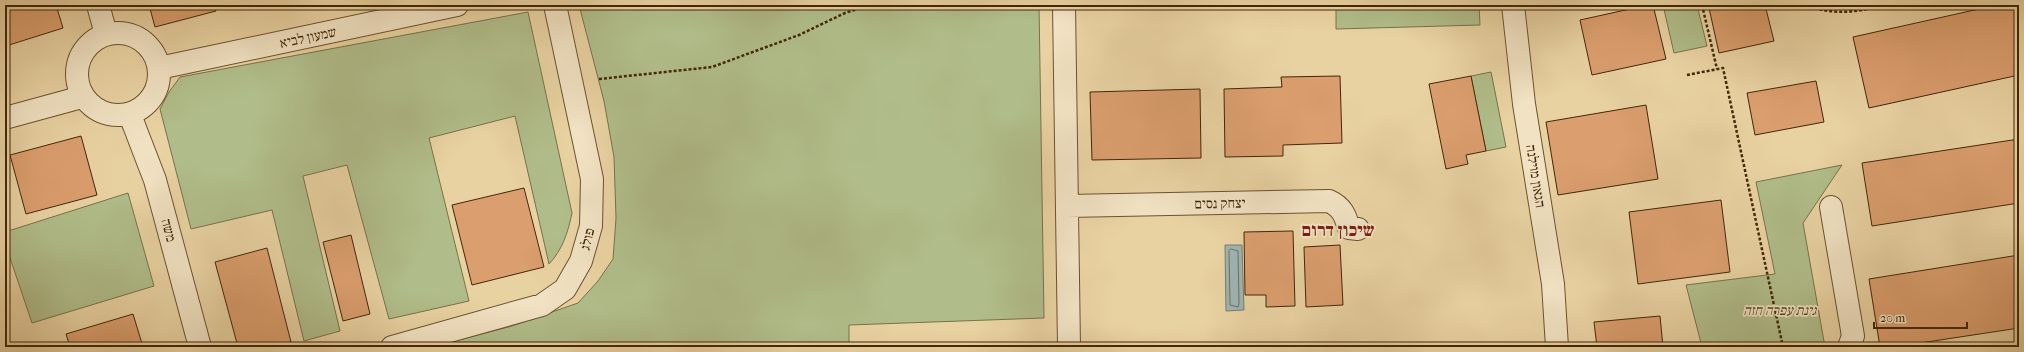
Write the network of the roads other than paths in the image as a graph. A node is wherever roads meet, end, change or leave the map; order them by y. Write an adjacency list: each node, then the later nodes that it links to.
1 (98, 5): 6 (street)
2 (457, 5): 7 (street, שמעון לביא)
3 (555, 5): 15 (street, פולג)
4 (1064, 5): 11 (street)
5 (1512, 5): 17 (street, הגאון מוילנה)
6 (106, 34): 7 (street); 8 (street)
7 (159, 68): 9 (street)
8 (82, 97): 9 (street); 10 (street)
9 (130, 114): 14 (street, משה)
10 (5, 118)
11 (1067, 206): 13 (street, יצחק נסים); 16 (street)
12 (1831, 207): 18 (street)
13 (1358, 229)
14 (200, 347)
15 (392, 347)
16 (1069, 347)
17 (1557, 347)
18 (1849, 347)

